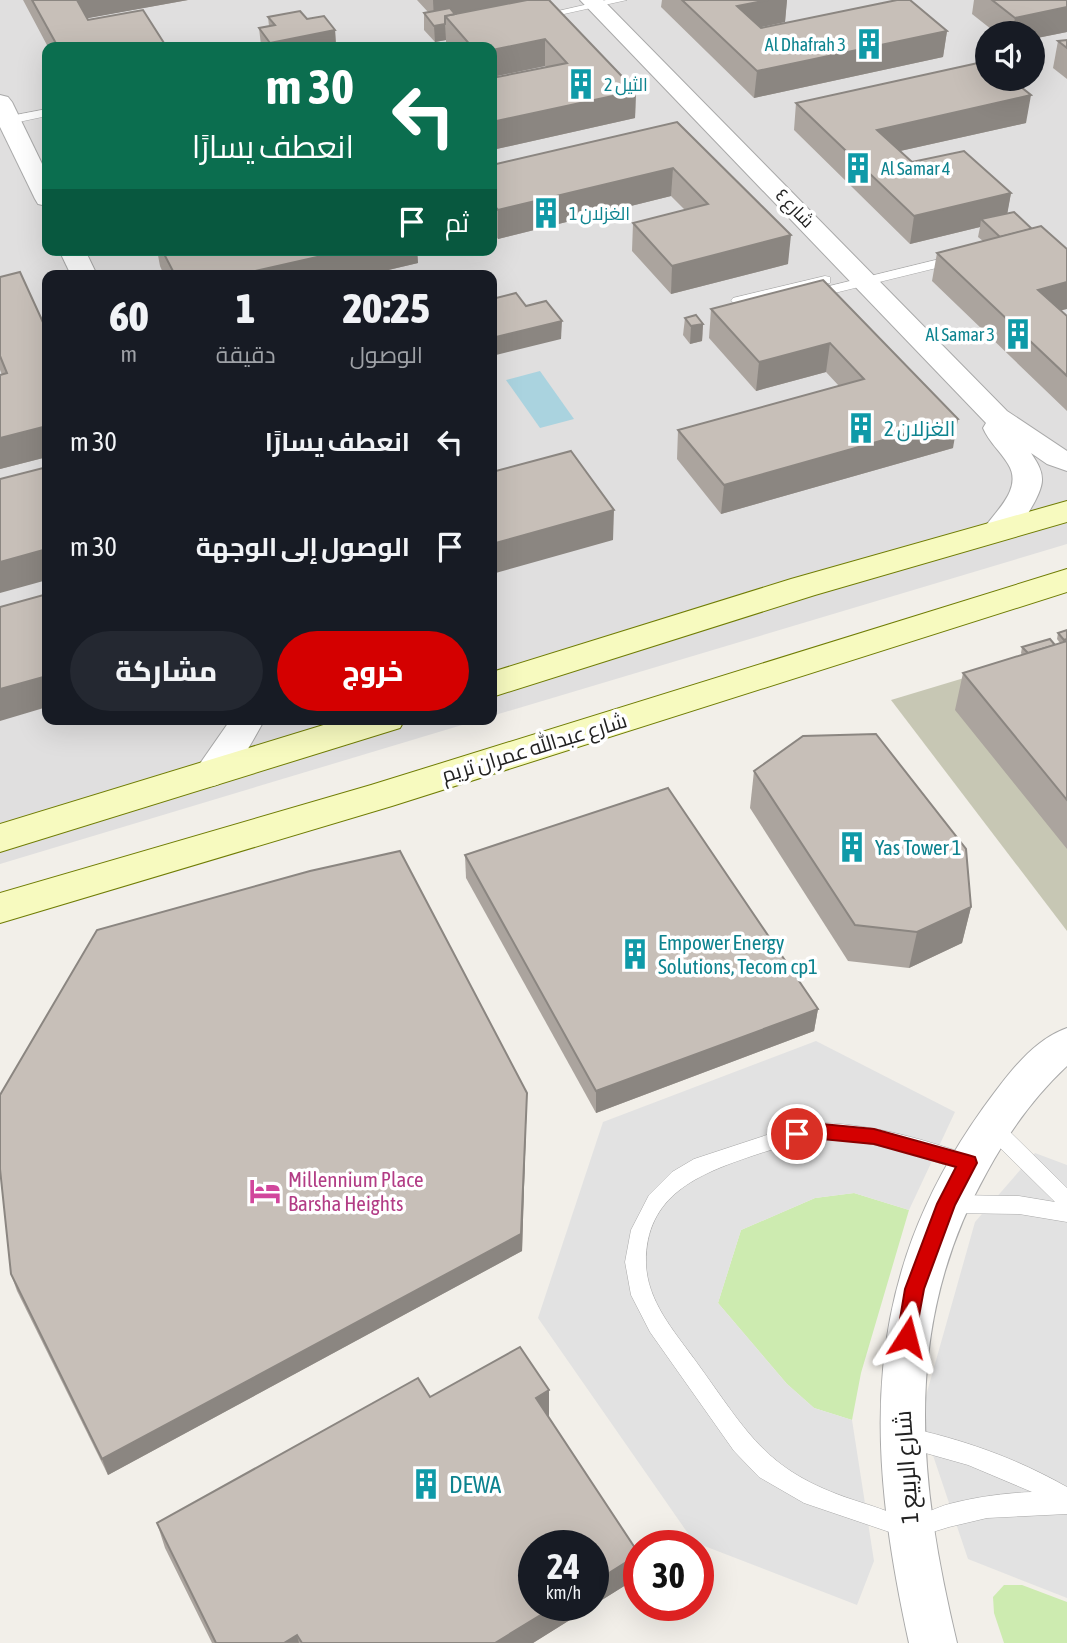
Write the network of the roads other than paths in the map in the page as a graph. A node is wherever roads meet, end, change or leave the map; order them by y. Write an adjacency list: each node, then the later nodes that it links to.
1 (622, 0): 2 (lane)
2 (593, 1): 3 (lane); 9 (street, شارع ٤)
3 (520, 17)
4 (42, 107): 6 (lane)
5 (42, 113): 6 (lane)
6 (3, 114): 7 (street)
7 (42, 189)
8 (966, 251): 9 (lane)
9 (861, 277): 10 (lane); 11 (street, شارع ٤)
10 (742, 306)
11 (998, 417): 12 (street, شارع ٤); 14 (street, شارع ٤)
12 (1067, 462)
13 (1067, 511): 14 (main road)
14 (997, 531): 16 (main road)
15 (1067, 580): 21 (main road, شارع عبدالله عمران تريم)
16 (497, 683)
17 (244, 725): 19 (street)
18 (368, 725): 19 (main road)
19 (209, 775): 20 (main road)
20 (7, 834)
21 (10, 908)
22 (1067, 1044): 23 (street, شارع الربيع 1)
23 (992, 1127): 24 (street, شارع الربيع 1); 25 (lane)
24 (968, 1163): 26 (street, شارع الربيع 1); 30 (lane)
25 (1067, 1200)
26 (947, 1204): 27 (lane); 28 (street, شارع الربيع 1)
27 (1067, 1213)
28 (900, 1437): 29 (lane); 30 (street, شارع الربيع 1)
29 (1067, 1501): 30 (lane)
30 (910, 1528): 31 (street, شارع الربيع 1)
31 (933, 1643)

